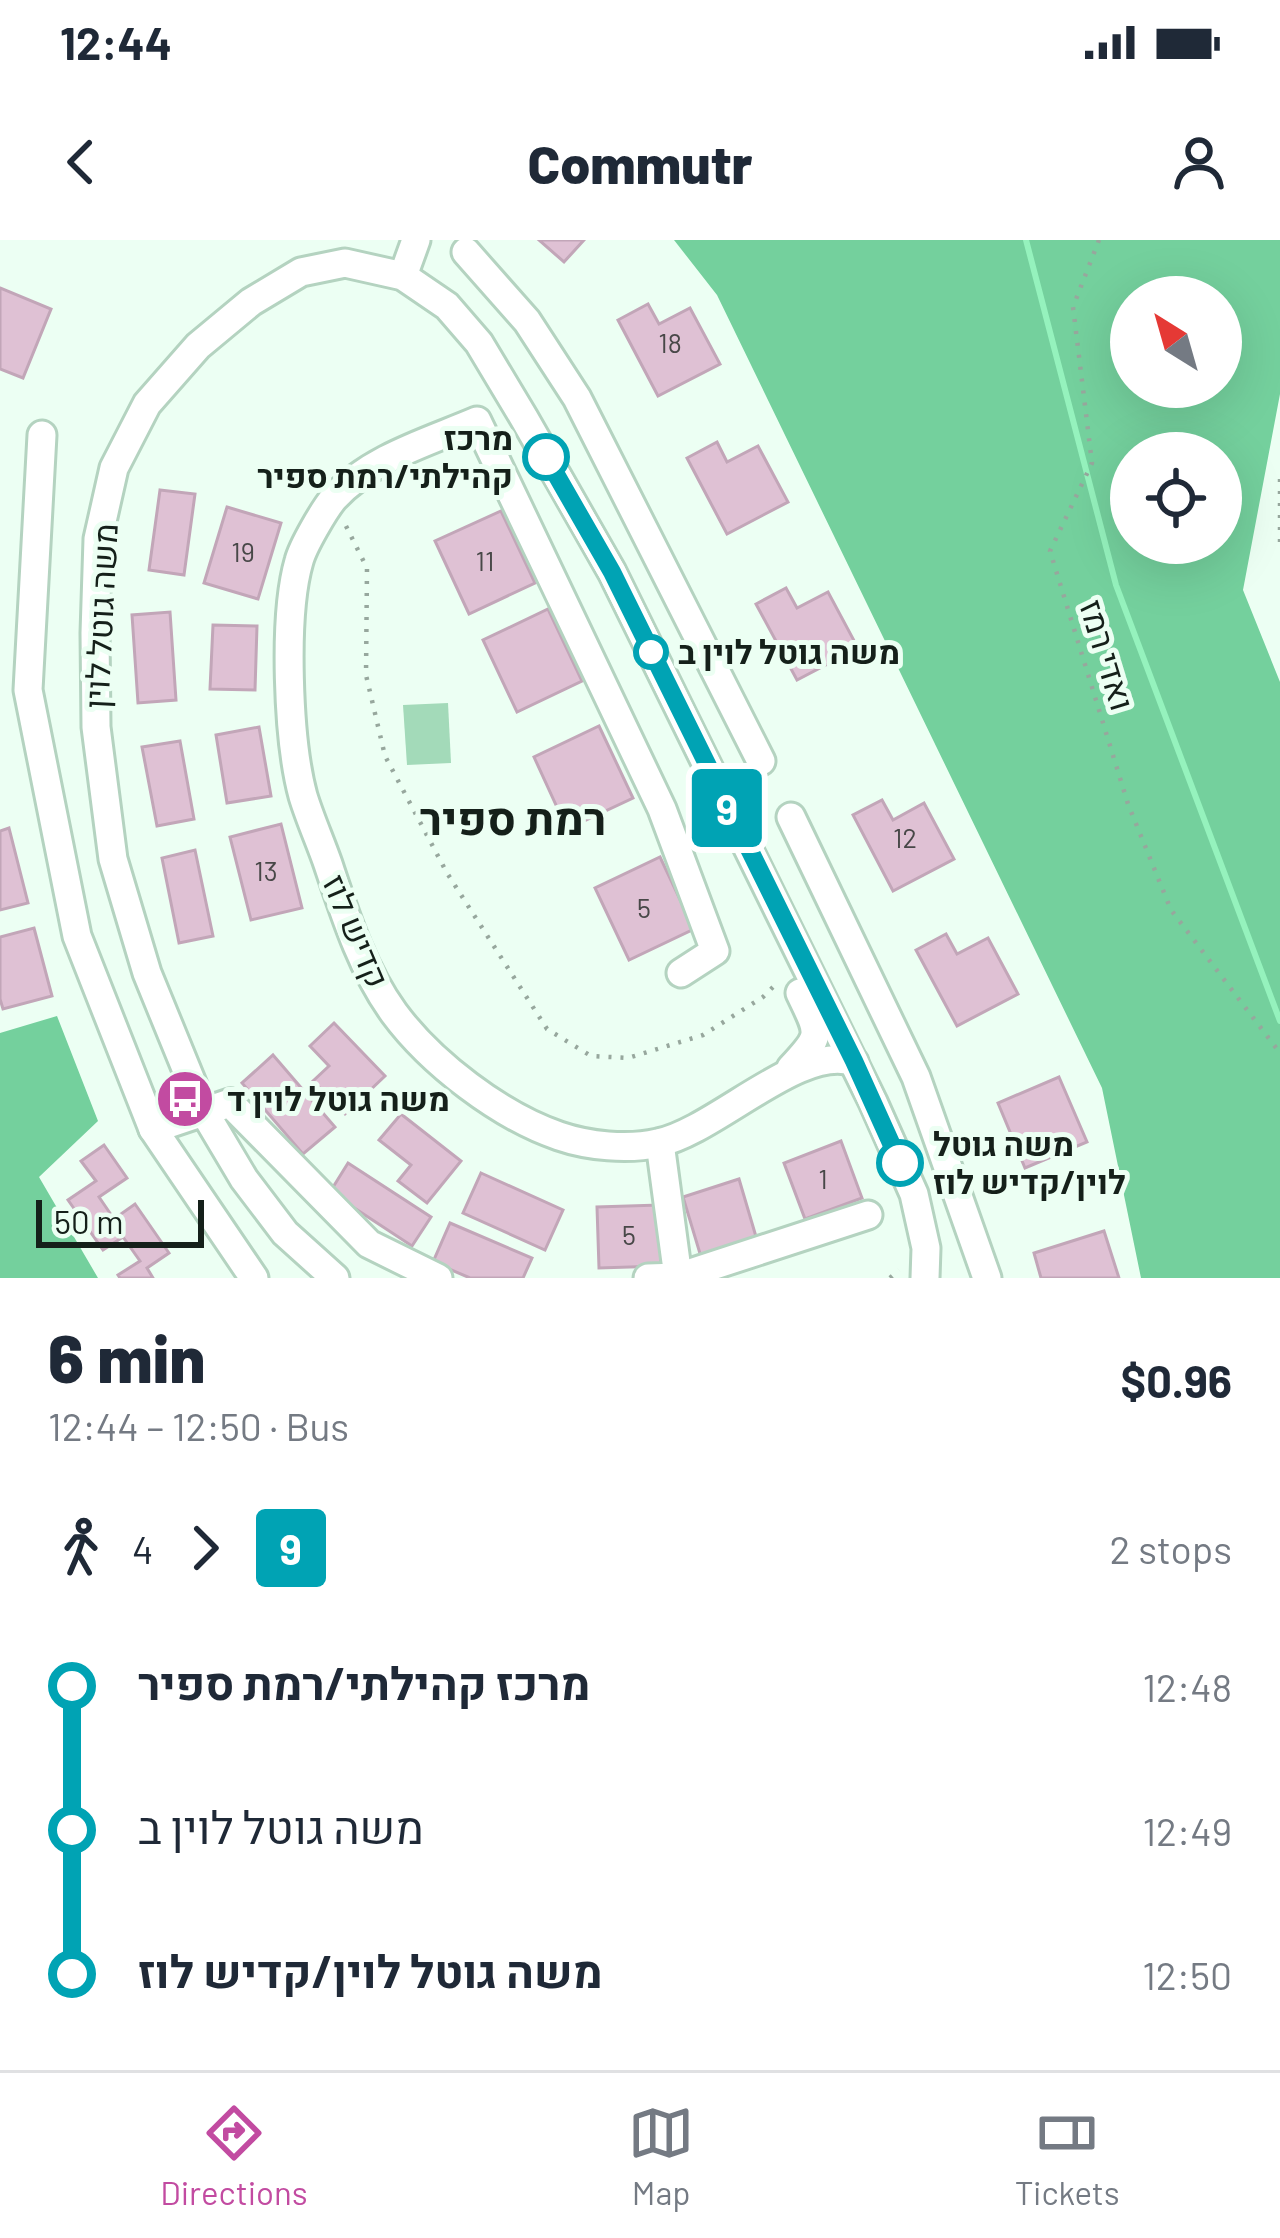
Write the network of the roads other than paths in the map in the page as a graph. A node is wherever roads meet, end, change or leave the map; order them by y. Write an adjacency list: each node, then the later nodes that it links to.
1 (416, 240): 3 (street)
2 (466, 252): 4 (street)
3 (403, 276): 5 (street, משה גוטל לוין); 15 (street, משה גוטל לוין)
4 (527, 322): 5 (street); 7 (street)
5 (479, 343): 9 (street, משה גוטל לוין)
6 (42, 436): 16 (street, משה גוטל לוין)
7 (761, 761)
8 (791, 817): 12 (street)
9 (792, 936): 11 (street, משה גוטל לוין); 13 (street, משה גוטל לוין)
10 (681, 973): 17 (street, קדיש לוז)
11 (854, 1061): 13 (street, קדיש לוז); 14 (street, משה גוטל לוין)
12 (916, 1077): 14 (street); 25 (street)
13 (779, 1080): 17 (street, קדיש לוז)
14 (873, 1102): 24 (street)
15 (203, 1110): 16 (street); 21 (street, משה גוטל לוין); 22 (street)
16 (153, 1129): 20 (street, משה גוטל לוין)
17 (660, 1143): 19 (street)
18 (868, 1215): 19 (street)
19 (678, 1276): 23 (street)
20 (254, 1278)
21 (335, 1278)
22 (438, 1278)
23 (649, 1278)
24 (925, 1278)
25 (987, 1278)

